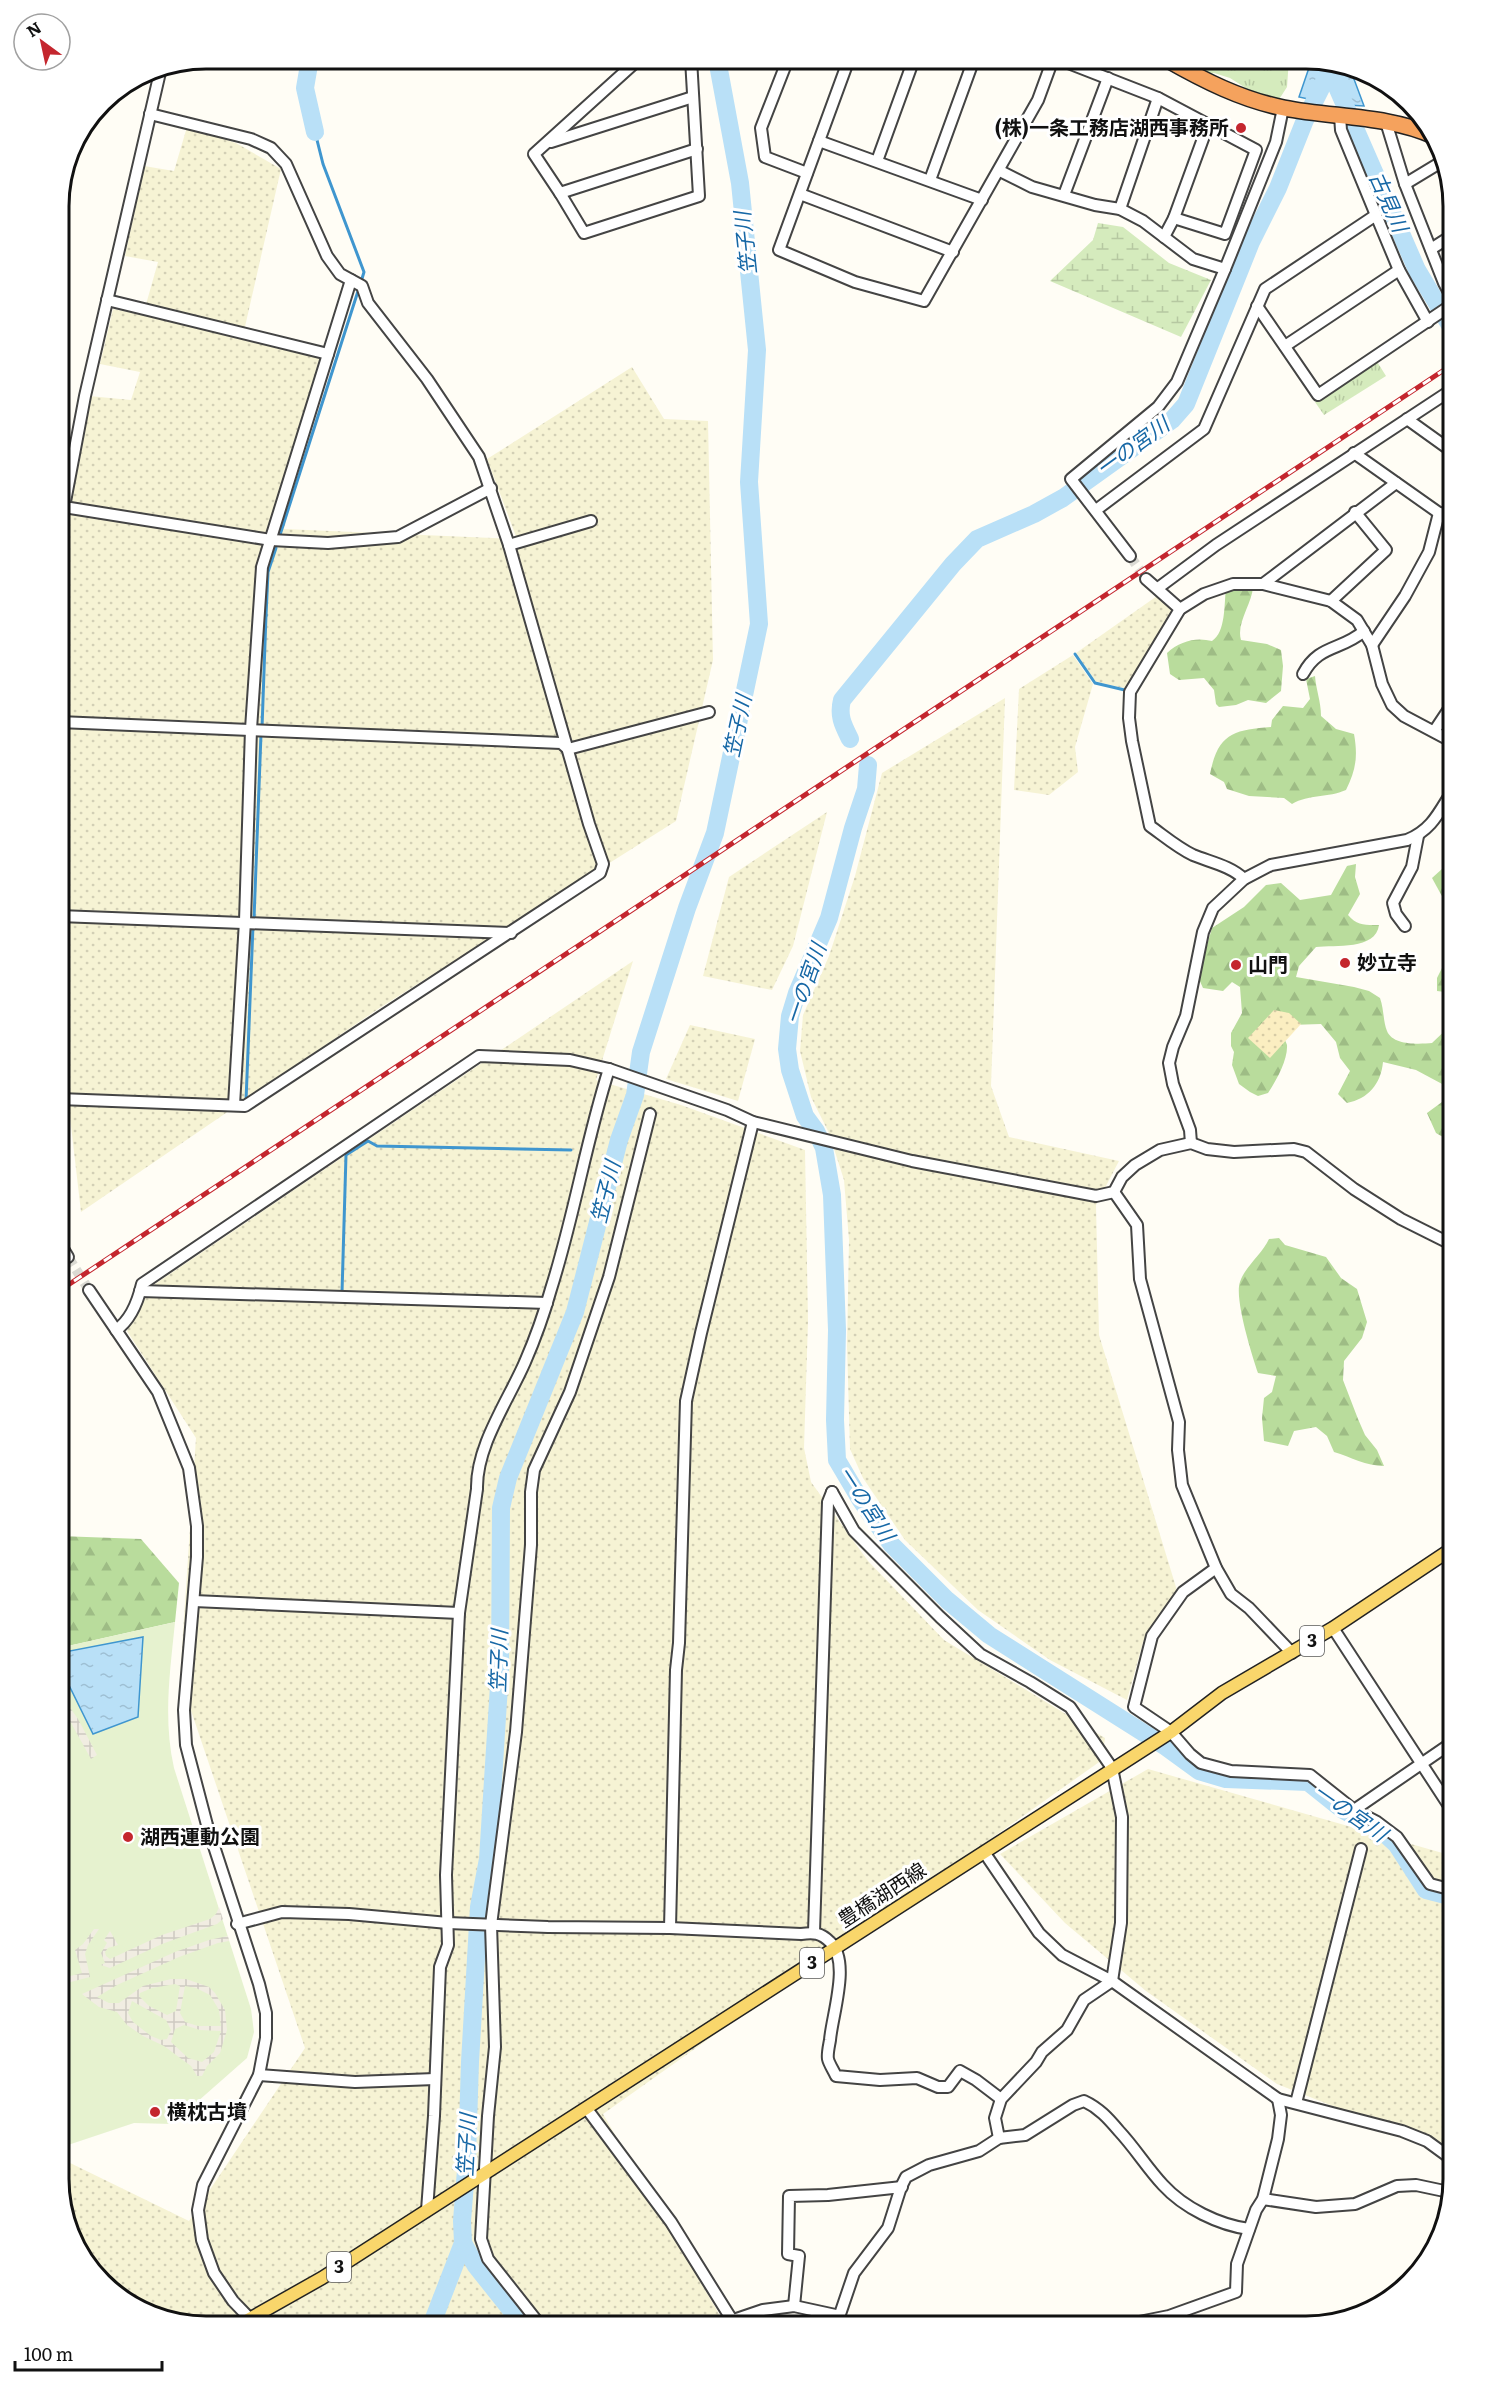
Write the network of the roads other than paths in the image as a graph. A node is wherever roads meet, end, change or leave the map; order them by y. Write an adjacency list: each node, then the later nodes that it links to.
1 (626, 69): 21 (street)
2 (692, 69): 12 (street)
3 (784, 69): 26 (street)
4 (845, 69): 20 (street)
5 (911, 69): 23 (street)
6 (970, 69): 27 (street)
7 (1049, 69): 25 (street)
8 (1085, 69): 11 (street)
9 (1184, 69): 15 (highway)
10 (159, 78): 14 (street)
11 (1108, 78): 13 (street); 31 (street)
12 (693, 97): 21 (street); 22 (street)
13 (1158, 98): 18 (street); 33 (street)
14 (150, 114): 43 (street); 44 (street)
15 (1284, 115): 16 (highway); 40 (street)
16 (1342, 116): 17 (highway); 34 (street)
17 (1386, 122): 19 (highway); 28 (street)
18 (1208, 125): 35 (street); 35 (street)
19 (1419, 129)
20 (819, 141): 23 (street); 26 (street)
21 (547, 144): 29 (street)
22 (697, 149): 29 (street); 29 (street)
23 (877, 161): 27 (street)
24 (1436, 165): 28 (street)
25 (1000, 171): 31 (street); 32 (street)
26 (807, 173): 30 (street)
27 (930, 180): 32 (street)
28 (1405, 184): 38 (street)
29 (560, 193)
30 (800, 194): 39 (street); 39 (street)
31 (1064, 195): 33 (street)
32 (982, 200): 39 (street)
33 (1120, 208): 36 (street)
34 (1376, 215): 41 (street); 45 (street)
35 (1174, 218): 36 (street)
36 (1164, 237): 40 (street)
37 (1443, 242): 38 (street)
38 (1431, 249): 42 (street)
39 (953, 252)
40 (1225, 269): 58 (street)
41 (1399, 270): 47 (street); 48 (street)
42 (1443, 280)
43 (356, 283): 49 (street); 56 (street)
44 (107, 300): 49 (street); 54 (street)
45 (1257, 306): 48 (street); 58 (street)
46 (1443, 311): 47 (street)
47 (1428, 322): 48 (street)
48 (1285, 346)
49 (328, 354): 63 (street)
50 (1443, 396): 51 (street)
51 (1407, 419): 52 (street); 53 (street)
52 (1443, 444)
53 (1354, 453): 55 (street); 68 (street)
54 (69, 483)
55 (1396, 483): 59 (street); 60 (street)
56 (491, 488): 63 (street); 64 (street)
57 (69, 508): 63 (street)
58 (1096, 510): 65 (street)
59 (1355, 512): 67 (street); 69 (street)
60 (1439, 513): 61 (street); 72 (street)
61 (1443, 514)
62 (591, 521): 64 (street)
63 (271, 540): 77 (street)
64 (509, 545): 80 (street)
65 (1130, 556)
66 (1146, 579): 68 (street)
67 (1263, 584): 69 (street); 70 (street)
68 (1158, 588): 70 (street)
69 (1331, 601): 71 (street)
70 (1180, 609): 83 (street)
71 (1364, 631): 72 (street); 73 (street)
72 (1372, 645): 78 (street)
73 (1303, 674)
74 (709, 712): 80 (street)
75 (1443, 719): 78 (street)
76 (69, 722): 77 (street)
77 (251, 729): 80 (street); 85 (street)
78 (1435, 730): 79 (street)
79 (1443, 735)
80 (568, 749): 87 (street)
81 (1443, 806): 82 (street)
82 (1418, 836): 83 (street); 86 (street)
83 (1244, 879): 93 (street)
84 (69, 916): 85 (street)
85 (245, 921): 87 (street); 90 (street)
86 (1405, 926)
87 (511, 933): 90 (street)
88 (609, 1069): 92 (street); 97 (street); 98 (street)
89 (69, 1099): 90 (street)
90 (234, 1105)
91 (650, 1114): 117 (street)
92 (753, 1122): 94 (street); 118 (street)
93 (1191, 1143): 94 (street); 95 (street)
94 (1114, 1192): 101 (street)
95 (1443, 1240)
96 (89, 1290): 99 (street)
97 (140, 1291): 98 (street); 99 (street)
98 (547, 1303): 103 (street)
99 (116, 1330): 102 (street)
100 (1443, 1555): 104 (main road, 豊橋湖西線 / 3)
101 (1216, 1568): 105 (street); 106 (street)
102 (194, 1602): 103 (street); 116 (street)
103 (459, 1613): 115 (street)
104 (1333, 1628): 105 (main road, 豊橋湖西線 / 3); 108 (street)
105 (1292, 1653): 106 (main road, 豊橋湖西線 / 3)
106 (1171, 1732): 109 (main road, 豊橋湖西線 / 3); 111 (street)
107 (1443, 1749): 108 (street)
108 (1422, 1763): 110 (street); 111 (street)
109 (1112, 1768): 113 (main road, 豊橋湖西線 / 3); 119 (street); 121 (street)
110 (1443, 1795)
111 (1354, 1810): 114 (street)
112 (1361, 1849): 126 (street)
113 (984, 1852): 120 (main road, 豊橋湖西線 / 3); 121 (street)
114 (1443, 1887)
115 (451, 1923): 116 (street); 117 (street); 123 (street)
116 (237, 1924): 122 (street)
117 (491, 1924): 118 (street); 130 (street)
118 (670, 1928): 119 (street)
119 (814, 1932): 120 (street)
120 (836, 1948): 124 (street); 127 (main road, 豊橋湖西線 / 3)
121 (1112, 1981): 124 (street); 125 (street)
122 (259, 2074): 123 (street); 137 (street)
123 (435, 2079): 134 (street)
124 (1001, 2099): 128 (street)
125 (1278, 2099): 126 (street); 133 (street)
126 (1296, 2103): 129 (street)
127 (587, 2109): 130 (main road, 豊橋湖西線 / 3); 140 (street)
128 (999, 2138): 131 (street); 135 (street)
129 (1443, 2152)
130 (480, 2176): 134 (main road, 豊橋湖西線 / 3); 139 (street)
131 (902, 2187): 136 (street); 143 (street)
132 (1442, 2191): 133 (street)
133 (1263, 2199): 135 (street)
134 (432, 2207): 138 (main road, 豊橋湖西線 / 3)
135 (1249, 2229): 144 (street)
136 (794, 2306): 141 (street); 142 (street)
137 (247, 2316)
138 (265, 2316)
139 (533, 2316)
140 (730, 2316)
141 (744, 2316)
142 (823, 2316)
143 (840, 2316)
144 (1169, 2316)

